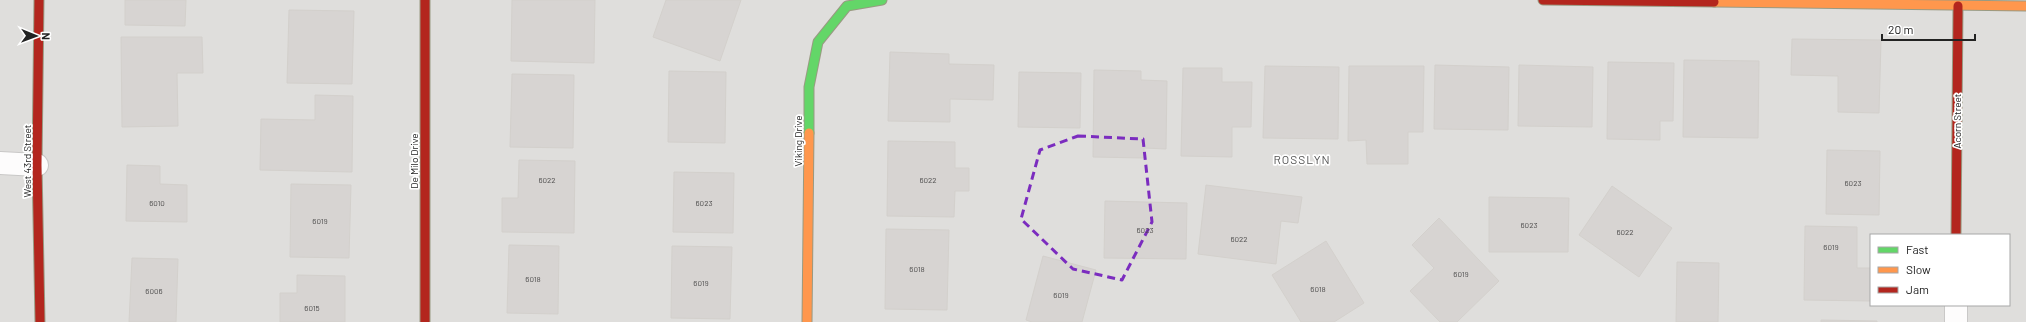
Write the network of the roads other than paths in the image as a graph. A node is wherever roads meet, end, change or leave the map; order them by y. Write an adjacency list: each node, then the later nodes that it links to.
1 (38, 0): 8 (street, West 43rd Street)
2 (425, 0): 12 (street, De Milo Drive)
3 (882, 0): 13 (street, Viking Drive)
4 (1543, 0): 5 (street)
5 (1958, 6): 6 (street); 9 (street, Acorn Street)
6 (2026, 6)
7 (0, 163): 8 (street)
8 (37, 165): 11 (street, West 43rd Street)
9 (1956, 234)
10 (1956, 306): 14 (street)
11 (40, 322)
12 (425, 322)
13 (807, 322)
14 (1956, 322)

